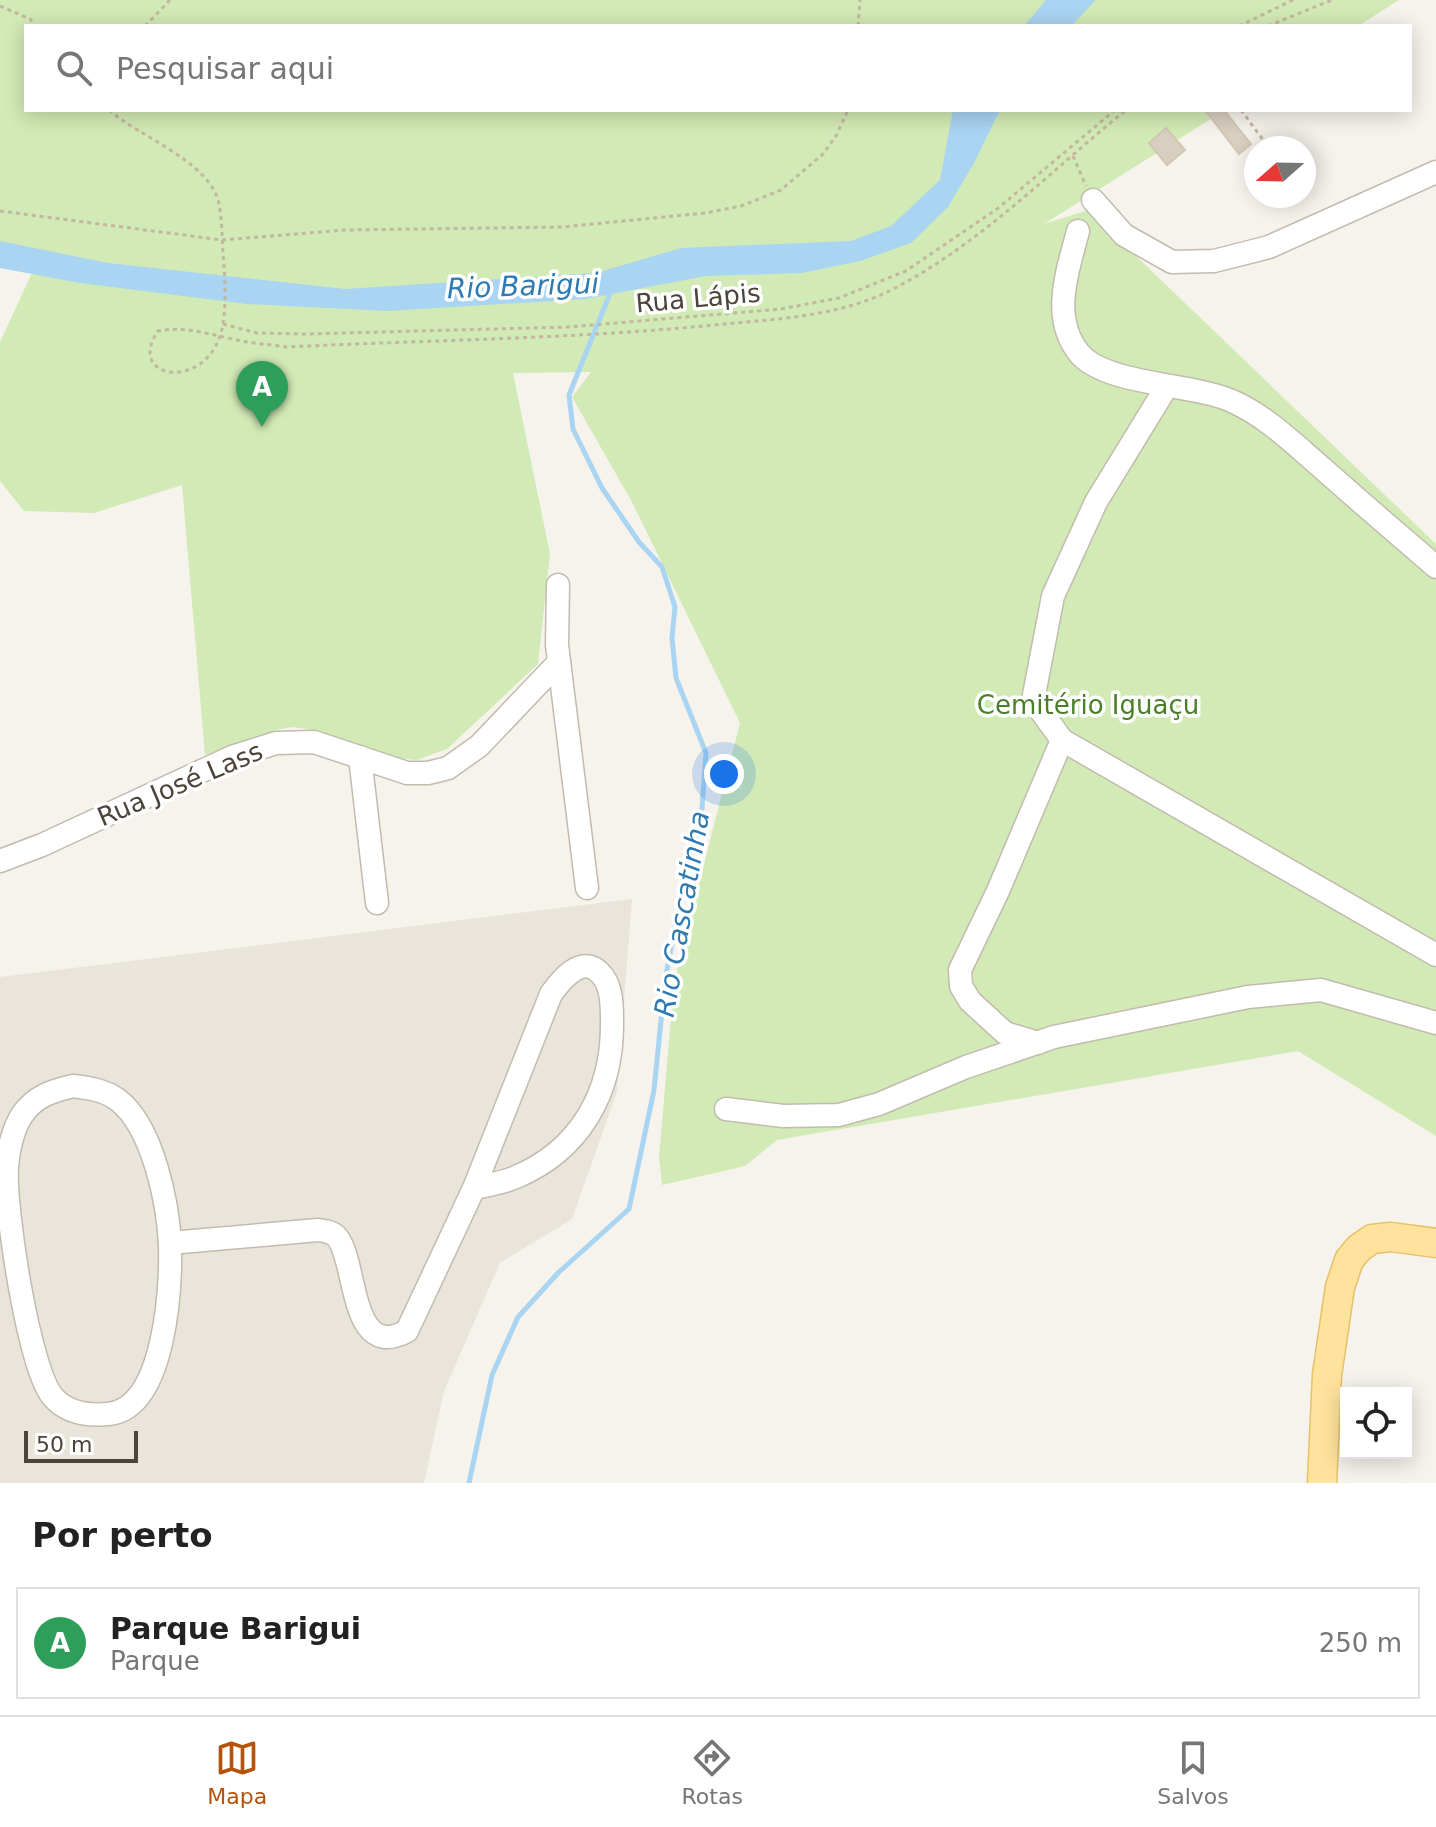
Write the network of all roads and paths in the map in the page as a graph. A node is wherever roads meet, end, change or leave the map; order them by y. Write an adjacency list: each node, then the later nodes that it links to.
1 (170, 0): 7 (path)
2 (860, 0): 8 (path)
3 (1293, 0): 9 (path)
4 (1332, 0): 10 (path)
5 (0, 6): 6 (path)
6 (34, 24)
7 (147, 24)
8 (858, 24)
9 (1243, 24)
10 (1273, 24)
11 (115, 112): 22 (path)
12 (847, 112): 22 (path)
13 (1113, 112): 23 (path, Rua Lápis)
14 (1124, 112): 17 (path)
15 (1242, 112): 16 (path)
16 (1260, 136)
17 (1073, 154): 19 (path); 24 (path)
18 (1436, 172): 19 (street)
19 (1093, 200)
20 (0, 211): 22 (path)
21 (1078, 231): 25 (street)
22 (222, 240): 23 (path)
23 (223, 324): 24 (path)
24 (221, 335): 24 (path)
25 (1167, 386): 26 (street); 29 (street)
26 (1436, 567)
27 (558, 585): 28 (street)
28 (559, 662): 30 (street, Rua José Lass); 32 (street)
29 (1062, 740): 34 (street); 36 (street)
30 (360, 757): 31 (street, Rua José Lass); 33 (street)
31 (0, 861)
32 (587, 888)
33 (377, 903)
34 (1436, 955)
35 (1436, 1023): 36 (street)
36 (1038, 1043): 37 (street)
37 (726, 1109)
38 (474, 1188): 38 (street); 39 (street)
39 (170, 1243): 41 (street); 41 (street)
40 (1436, 1243): 42 (main road)
41 (8, 1262)
42 (1322, 1483)

